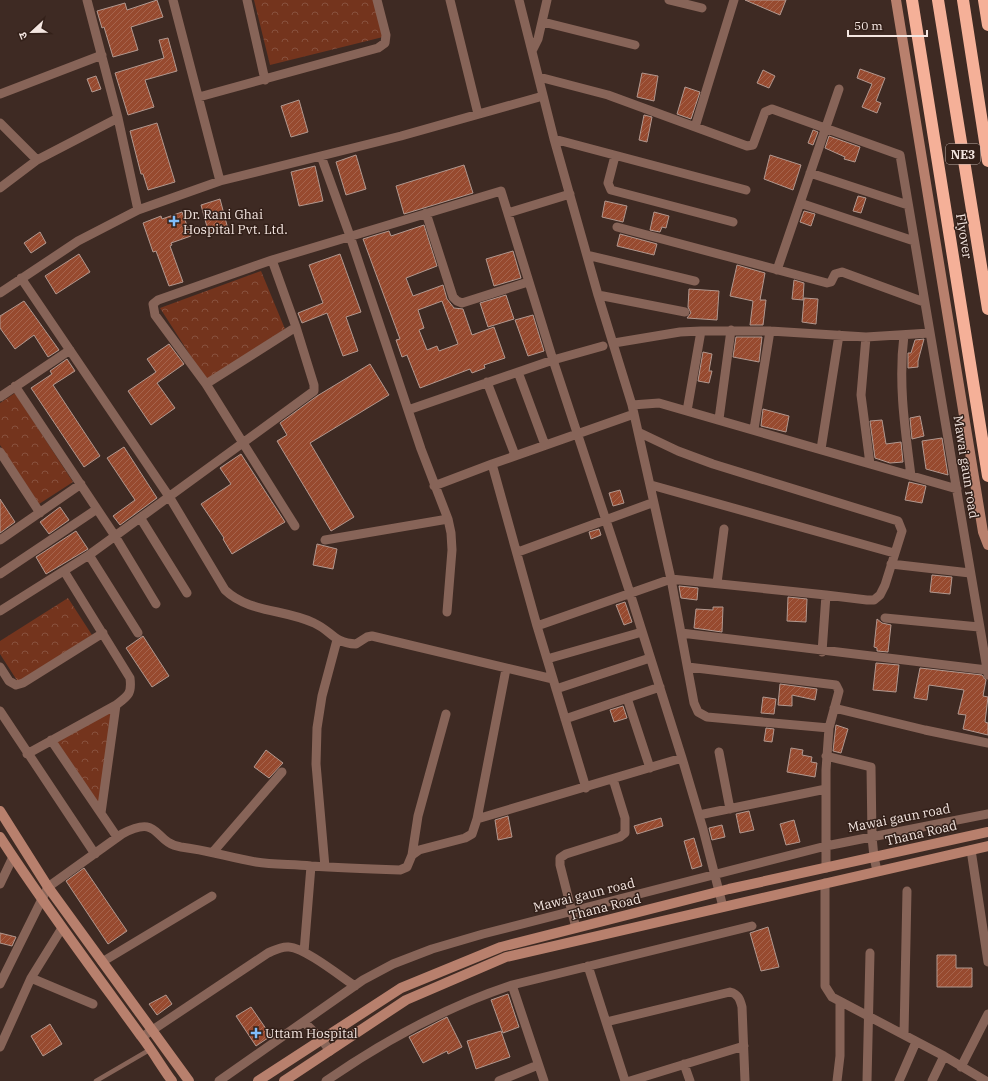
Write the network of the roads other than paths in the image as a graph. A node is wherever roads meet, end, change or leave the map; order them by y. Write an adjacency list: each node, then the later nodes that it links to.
1 (87, 0): 20 (street)
2 (173, 0): 26 (street)
3 (247, 0): 22 (street)
4 (377, 0): 22 (street)
5 (450, 0): 27 (street)
6 (519, 0): 19 (street)
7 (547, 0): 16 (street)
8 (669, 0): 15 (street)
9 (734, 0): 30 (street)
10 (896, 0): 111 (street)
11 (912, 0): 94 (highway, Flyover)
12 (938, 0): 60 (highway, NE3)
13 (962, 0): 36 (highway, NE3)
14 (984, 0): 17 (highway)
15 (702, 8)
16 (543, 22): 18 (street); 19 (street)
17 (988, 25)
18 (635, 45)
19 (532, 51): 21 (street)
20 (102, 55): 24 (street); 28 (street)
21 (539, 77): 25 (street); 30 (street)
22 (265, 80): 26 (street)
23 (839, 89): 31 (street)
24 (0, 94)
25 (543, 96): 27 (street); 32 (street)
26 (199, 97): 38 (street)
27 (478, 114): 33 (street)
28 (118, 118): 35 (street); 44 (street)
29 (0, 123): 35 (street)
30 (695, 127): 31 (street)
31 (826, 129): 37 (street); 43 (street, Mawai gaun road)
32 (554, 139): 34 (street); 41 (street)
33 (321, 156): 38 (street); 49 (street)
34 (615, 156): 40 (street); 47 (street)
35 (37, 160): 39 (street)
36 (988, 160)
37 (810, 173): 42 (street); 43 (street)
38 (220, 181): 44 (street)
39 (0, 188)
40 (746, 190)
41 (570, 194): 45 (street); 51 (street)
42 (800, 202): 50 (street); 53 (street)
43 (908, 205): 50 (street, Mawai gaun road)
44 (138, 210): 54 (street)
45 (508, 212): 46 (street); 56 (street)
46 (426, 213): 49 (street); 56 (street)
47 (733, 222)
48 (617, 227): 53 (street)
49 (350, 236): 52 (street); 80 (street)
50 (914, 241): 59 (street, Mawai gaun road)
51 (588, 255): 55 (street); 58 (street)
52 (272, 260): 62 (street); 76 (street)
53 (777, 270): 59 (street)
54 (22, 278): 57 (street); 72 (street)
55 (695, 281)
56 (528, 282): 73 (street)
57 (0, 293)
58 (598, 295): 61 (street); 70 (street)
59 (924, 302): 66 (street, Mawai gaun road)
60 (988, 309)
61 (685, 312)
62 (296, 327): 76 (street); 86 (street)
63 (731, 330): 64 (street); 65 (street); 82 (street)
64 (700, 331): 70 (street); 81 (street)
65 (770, 331): 67 (street); 83 (street)
66 (930, 333): 68 (street); 98 (street, Mawai gaun road)
67 (839, 335): 69 (street); 88 (street)
68 (904, 335): 69 (street); 93 (street)
69 (866, 337): 92 (street)
70 (614, 343): 79 (street)
71 (603, 346): 73 (street)
72 (70, 350): 77 (street); 99 (street)
73 (553, 360): 74 (street); 85 (street)
74 (518, 372): 75 (street); 87 (street)
75 (487, 382): 80 (street); 90 (street)
76 (206, 384): 86 (street)
77 (15, 386): 78 (street); 95 (street)
78 (0, 396)
79 (633, 409): 81 (street); 84 (street); 85 (street)
80 (408, 410): 97 (street)
81 (687, 411): 82 (street)
82 (718, 419): 83 (street)
83 (754, 429): 88 (street)
84 (638, 432): 96 (street); 113 (street)
85 (576, 433): 87 (street); 105 (street)
86 (242, 443): 99 (street); 106 (street)
87 (545, 445): 90 (street)
88 (822, 449): 92 (street)
89 (0, 452): 102 (street)
90 (515, 456): 91 (street)
91 (492, 464): 97 (street); 112 (street)
92 (870, 464): 93 (street)
93 (911, 476): 98 (street)
94 (988, 476)
95 (81, 484): 101 (street); 102 (street)
96 (651, 485): 113 (street); 119 (street)
97 (434, 486): 103 (street)
98 (957, 489): 117 (street, Mawai gaun road)
99 (170, 498): 104 (street); 134 (street)
100 (649, 504): 105 (street)
101 (97, 509): 108 (street); 118 (street)
102 (40, 513): 109 (street)
103 (448, 518): 110 (street); 126 (street)
104 (141, 519): 108 (street); 121 (street)
105 (604, 519): 112 (street); 122 (street)
106 (295, 526)
107 (724, 529): 120 (street)
108 (115, 536): 114 (street); 124 (street)
109 (0, 540)
110 (325, 540)
111 (988, 545)
112 (518, 552): 128 (street)
113 (894, 553): 115 (street)
114 (89, 555): 116 (street); 132 (street)
115 (891, 564): 117 (street); 123 (street)
116 (64, 572): 125 (street); 131 (street)
117 (970, 573): 129 (street, Mawai gaun road)
118 (0, 574)
119 (671, 579): 120 (street); 122 (street); 133 (street)
120 (717, 583): 123 (street)
121 (187, 593)
122 (630, 594): 128 (street); 130 (street)
123 (826, 595): 135 (street)
124 (156, 604)
125 (0, 612)
126 (448, 612)
127 (885, 618): 129 (street)
128 (538, 626): 137 (street)
129 (979, 627): 141 (street, Mawai gaun road)
130 (642, 632): 136 (street); 137 (street)
131 (103, 633): 138 (street); 146 (street)
132 (138, 633)
133 (681, 633): 135 (street); 139 (street)
134 (337, 640): 140 (street); 182 (street)
135 (822, 652): 141 (street)
136 (650, 658): 143 (street); 144 (street)
137 (547, 659): 142 (street)
138 (0, 667)
139 (688, 667): 147 (street); 151 (street)
140 (506, 669): 142 (street); 168 (street)
141 (988, 673)
142 (553, 679): 144 (street)
143 (660, 687): 145 (street); 157 (street)
144 (556, 689): 150 (street)
145 (627, 698): 150 (street); 158 (street)
146 (116, 705): 152 (street); 165 (street)
147 (834, 708): 151 (street); 153 (street)
148 (0, 711): 155 (street)
149 (446, 714): 178 (street)
150 (565, 718): 161 (street)
151 (829, 728): 156 (street)
152 (51, 740): 155 (street); 165 (street)
153 (988, 743)
154 (720, 752): 163 (street)
155 (27, 754): 177 (street)
156 (826, 756): 162 (street); 172 (street)
157 (682, 758): 158 (street); 167 (street)
158 (650, 768): 160 (street)
159 (282, 772): 176 (street)
160 (613, 779): 161 (street); 194 (street)
161 (586, 788): 168 (street)
162 (826, 789): 163 (street); 173 (street)
163 (730, 809): 167 (street)
164 (0, 811): 188 (street)
165 (101, 813): 171 (street)
166 (988, 814): 172 (street, Mawai gaun road)
167 (699, 815): 185 (street)
168 (477, 819): 178 (street)
169 (988, 832): 180 (street, Thana Road)
170 (0, 837): 179 (street)
171 (117, 837): 176 (street); 177 (street)
172 (872, 837): 173 (street, Mawai gaun road); 180 (street)
173 (826, 846): 183 (street); 185 (street, Mawai gaun road)
174 (988, 846): 175 (street, Thana Road)
175 (971, 850): 184 (street, Thana Road); 201 (street)
176 (213, 852): 181 (street)
177 (95, 854): 188 (street)
178 (412, 854): 182 (street)
179 (13, 856): 187 (street); 192 (street)
180 (874, 857): 183 (street, Thana Road); 184 (street)
181 (311, 866): 182 (street); 198 (street)
182 (325, 867)
183 (826, 868): 190 (street, Thana Road)
184 (877, 871): 186 (street, Thana Road)
185 (715, 876): 190 (street); 194 (street, Mawai gaun road)
186 (825, 883): 193 (street, Thana Road); 207 (street)
187 (0, 884)
188 (48, 887): 192 (street); 200 (street)
189 (907, 891): 214 (street)
190 (719, 892): 193 (street); 197 (street, Thana Road)
191 (212, 896): 200 (street)
192 (42, 900): 196 (street); 204 (street)
193 (723, 907): 221 (street, Thana Road)
194 (572, 911): 197 (street); 206 (street, Mawai gaun road)
195 (752, 926): 202 (street)
196 (62, 928): 203 (street); 215 (street)
197 (576, 928): 216 (street, Thana Road)
198 (304, 952): 206 (street); 213 (street)
199 (870, 953): 210 (street)
200 (102, 962): 213 (street)
201 (988, 962)
202 (588, 966): 205 (street); 212 (street)
203 (30, 978): 208 (street); 219 (street)
204 (0, 984)
205 (512, 985): 224 (street); 232 (street)
206 (356, 986): 211 (street, Mawai gaun road)
207 (840, 1002): 210 (street); 239 (street)
208 (93, 1004)
209 (988, 1014): 225 (street)
210 (870, 1017): 214 (street); 240 (street)
211 (304, 1022): 216 (street); 229 (street, Mawai gaun road)
212 (606, 1022): 218 (street); 235 (street)
213 (153, 1029): 215 (street); 228 (street)
214 (904, 1035): 217 (street)
215 (142, 1037): 220 (street)
216 (322, 1040): 221 (street); 230 (street, Thana Road)
217 (916, 1042): 222 (street); 241 (street)
218 (744, 1046): 223 (street); 238 (street)
219 (0, 1047)
220 (151, 1049): 226 (lane); 227 (street)
221 (330, 1051): 231 (street, Thana Road)
222 (944, 1056): 225 (street); 242 (street)
223 (684, 1064): 236 (street); 237 (street)
224 (538, 1065): 233 (street); 234 (street)
225 (961, 1067): 243 (street)
226 (96, 1081)
227 (172, 1081)
228 (189, 1081)
229 (219, 1081)
230 (258, 1081)
231 (284, 1081)
232 (326, 1081)
233 (499, 1081)
234 (544, 1081)
235 (626, 1081)
236 (630, 1081)
237 (690, 1081)
238 (745, 1081)
239 (838, 1081)
240 (867, 1081)
241 (899, 1081)
242 (932, 1081)
243 (984, 1081)

